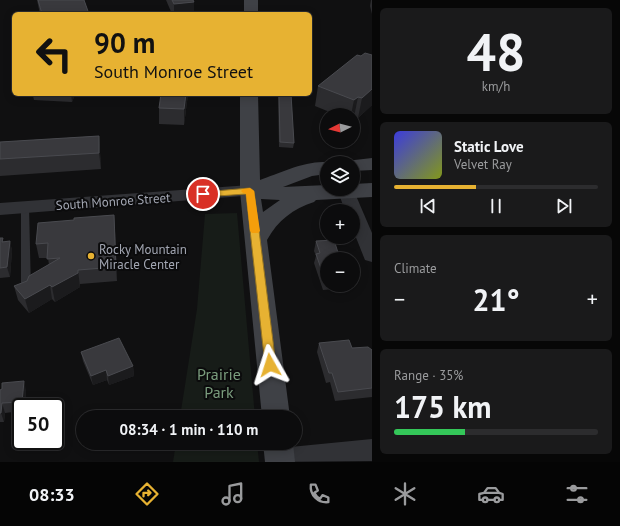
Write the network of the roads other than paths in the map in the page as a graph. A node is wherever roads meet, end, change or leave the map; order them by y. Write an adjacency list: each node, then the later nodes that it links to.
1 (251, 0): 2 (main road)
2 (250, 12)
3 (249, 96): 4 (main road)
4 (249, 146): 7 (main road); 8 (main road)
5 (372, 164): 6 (main road)
6 (360, 165)
7 (318, 169): 8 (main road, South Monroe Street)
8 (250, 185): 11 (main road, South Monroe Street); 14 (street, South Monroe Street); 16 (main road)
9 (360, 190): 10 (main road, South Monroe Street)
10 (372, 190)
11 (320, 192)
12 (320, 193): 16 (main road)
13 (348, 196): 17 (street)
14 (25, 207): 15 (street, South Monroe Street); 18 (lane)
15 (0, 209)
16 (256, 239): 19 (main road)
17 (372, 255)
18 (26, 291)
19 (275, 410)
20 (372, 450): 21 (street)
21 (279, 454)

